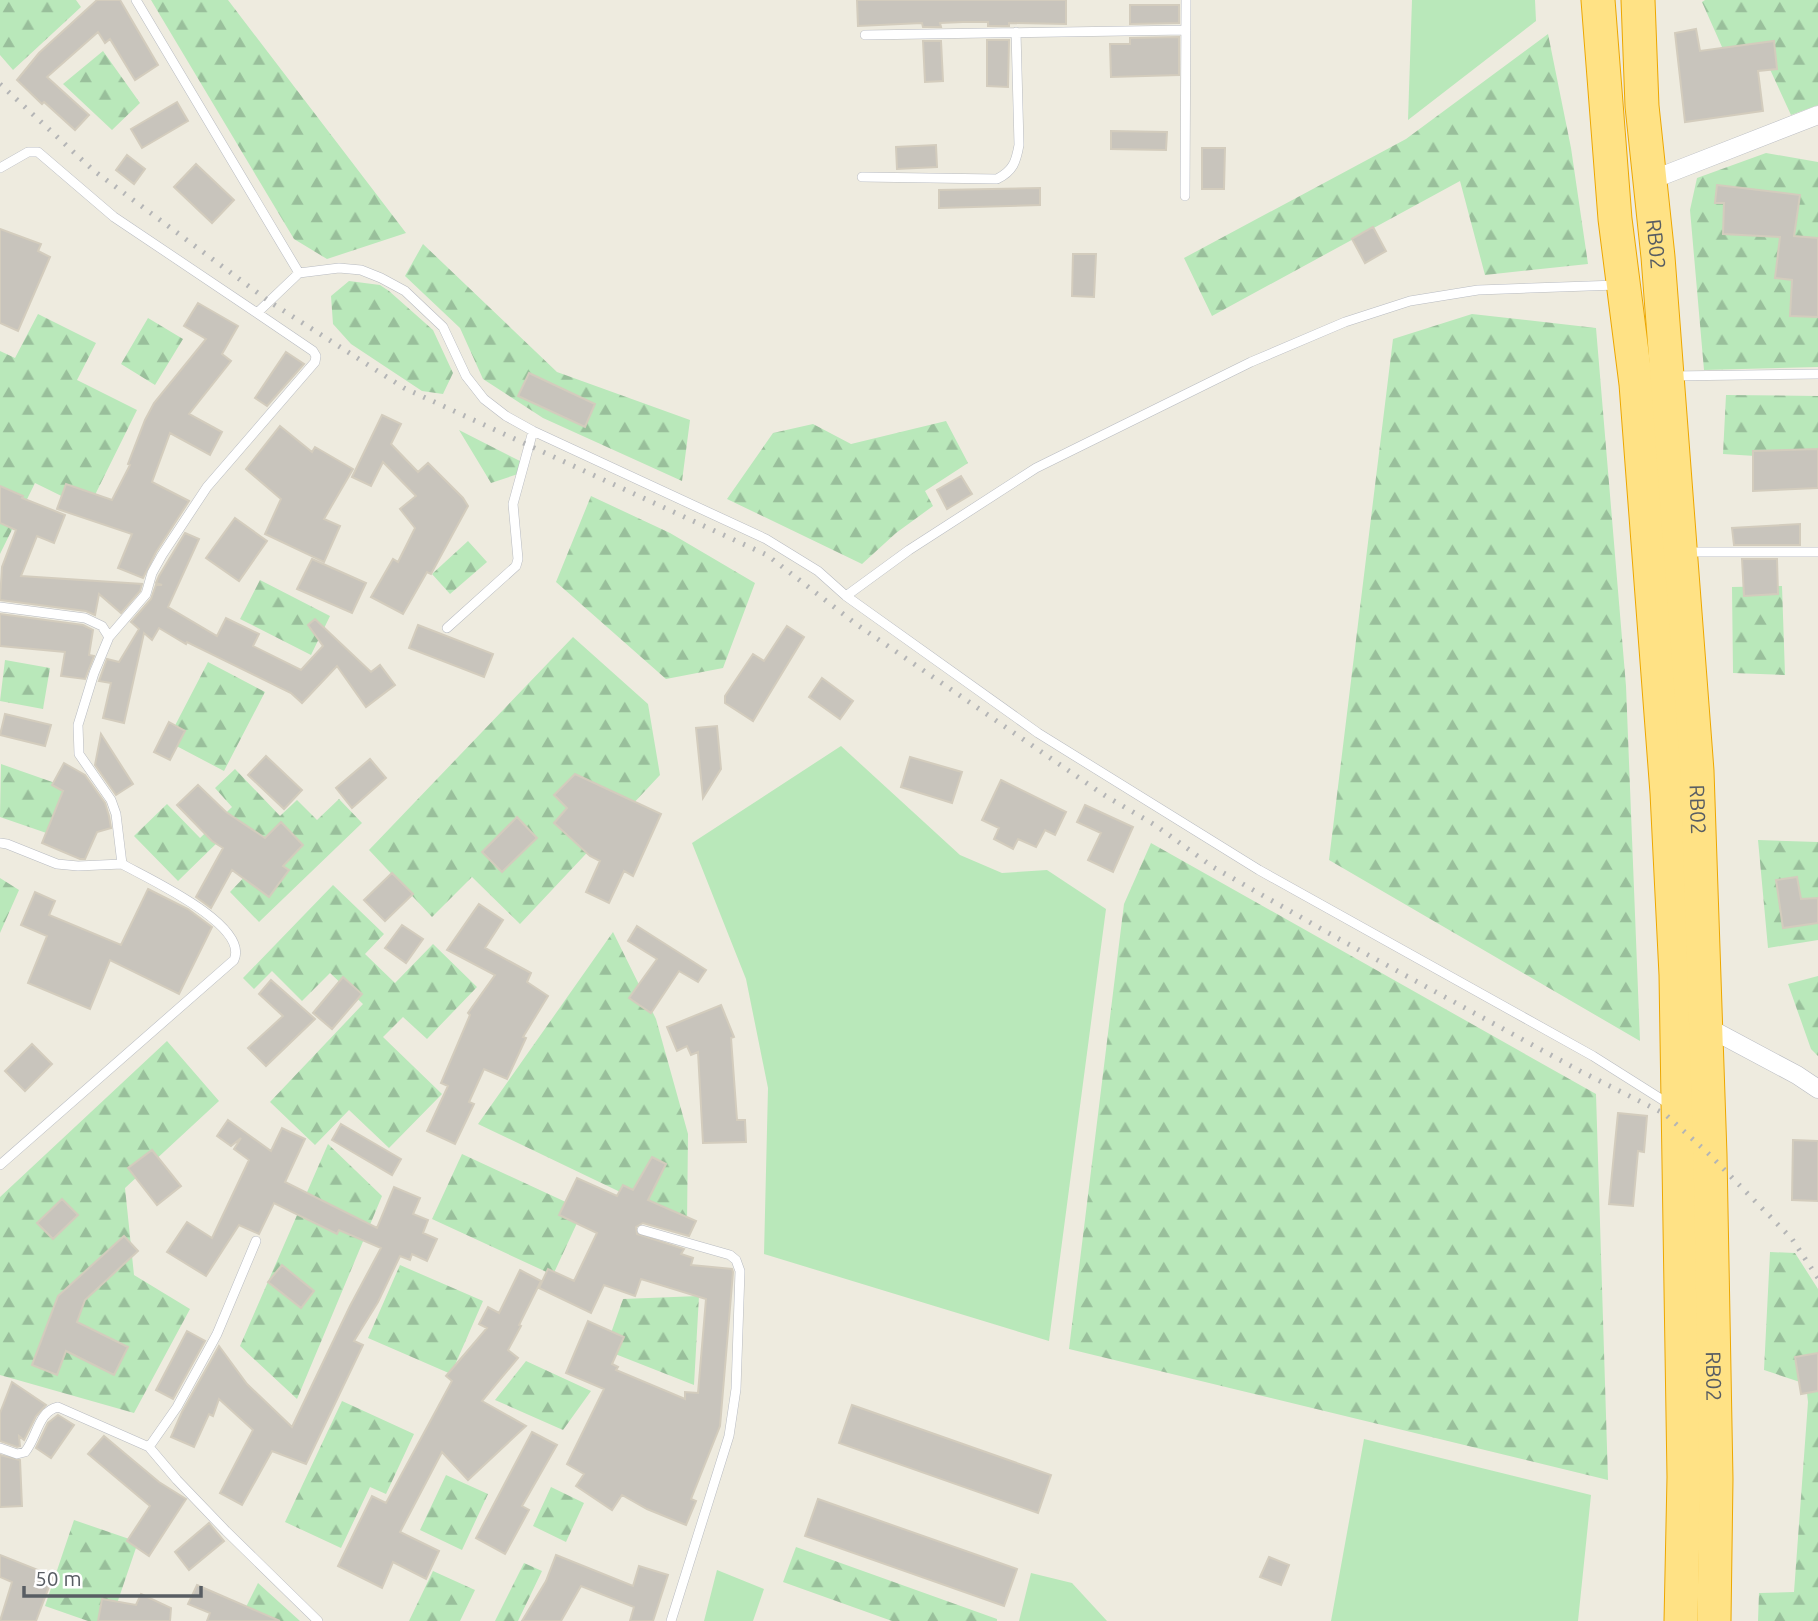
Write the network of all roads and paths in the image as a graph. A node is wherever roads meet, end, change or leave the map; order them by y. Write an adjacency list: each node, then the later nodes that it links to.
1 (136, 0): 13 (lane)
2 (1186, 0): 5 (lane)
3 (1598, 0): 14 (highway, RB02)
4 (1638, 0): 11 (highway, RB02)
5 (1186, 30): 6 (lane); 12 (lane)
6 (1016, 32): 7 (lane); 10 (lane)
7 (865, 35)
8 (1818, 115): 11 (street)
9 (0, 168): 15 (lane)
10 (862, 177)
11 (1649, 181): 17 (highway, RB02)
12 (1185, 196)
13 (299, 273): 15 (lane); 18 (lane)
14 (1622, 285): 21 (lane); 29 (highway, RB02)
15 (257, 313): 24 (lane)
16 (1818, 374): 17 (lane)
17 (1667, 376): 19 (highway, RB02)
18 (533, 431): 21 (lane); 23 (lane)
19 (1679, 552): 20 (lane); 27 (highway, RB02)
20 (1818, 552)
21 (846, 596): 29 (lane)
22 (0, 607): 24 (lane)
23 (447, 628)
24 (109, 637): 26 (lane)
25 (0, 844): 26 (lane)
26 (122, 864): 30 (lane)
27 (1707, 1027): 28 (street); 38 (highway, RB02)
28 (1818, 1089)
29 (1678, 1110): 37 (highway, RB02)
30 (0, 1165)
31 (642, 1230): 36 (lane)
32 (256, 1241): 33 (lane)
33 (149, 1447): 34 (lane); 35 (lane)
34 (0, 1448)
35 (318, 1621)
36 (671, 1621)
37 (1681, 1621)
38 (1714, 1621)

